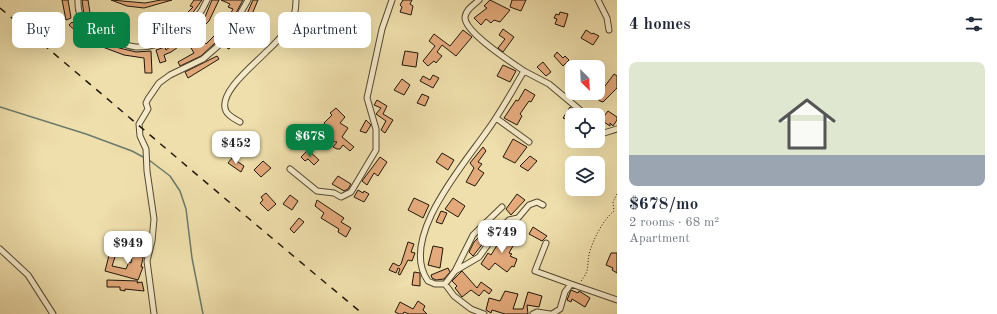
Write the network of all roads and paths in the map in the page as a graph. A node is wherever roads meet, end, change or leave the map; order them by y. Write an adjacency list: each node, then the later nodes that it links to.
1 (78, 0): 2 (street)
2 (207, 0)
3 (248, 0): 28 (street)
4 (296, 0): 12 (street)
5 (392, 0): 16 (street)
6 (479, 0): 9 (street)
7 (598, 0): 8 (street)
8 (609, 30)
9 (524, 71): 10 (street); 11 (street)
10 (578, 108)
11 (496, 118): 15 (street); 23 (street)
12 (240, 122)
13 (617, 129): 14 (street)
14 (605, 133)
15 (529, 142)
16 (290, 168)
17 (617, 194): 25 (path)
18 (543, 205): 22 (street)
19 (502, 207): 22 (street)
20 (546, 243): 24 (street)
21 (0, 249): 27 (street)
22 (455, 271): 23 (street)
23 (445, 284): 29 (street)
24 (571, 284): 25 (street); 31 (street)
25 (577, 286): 26 (street)
26 (617, 300)
27 (53, 314)
28 (154, 314)
29 (484, 314)
30 (533, 314): 31 (street)
31 (551, 314)

